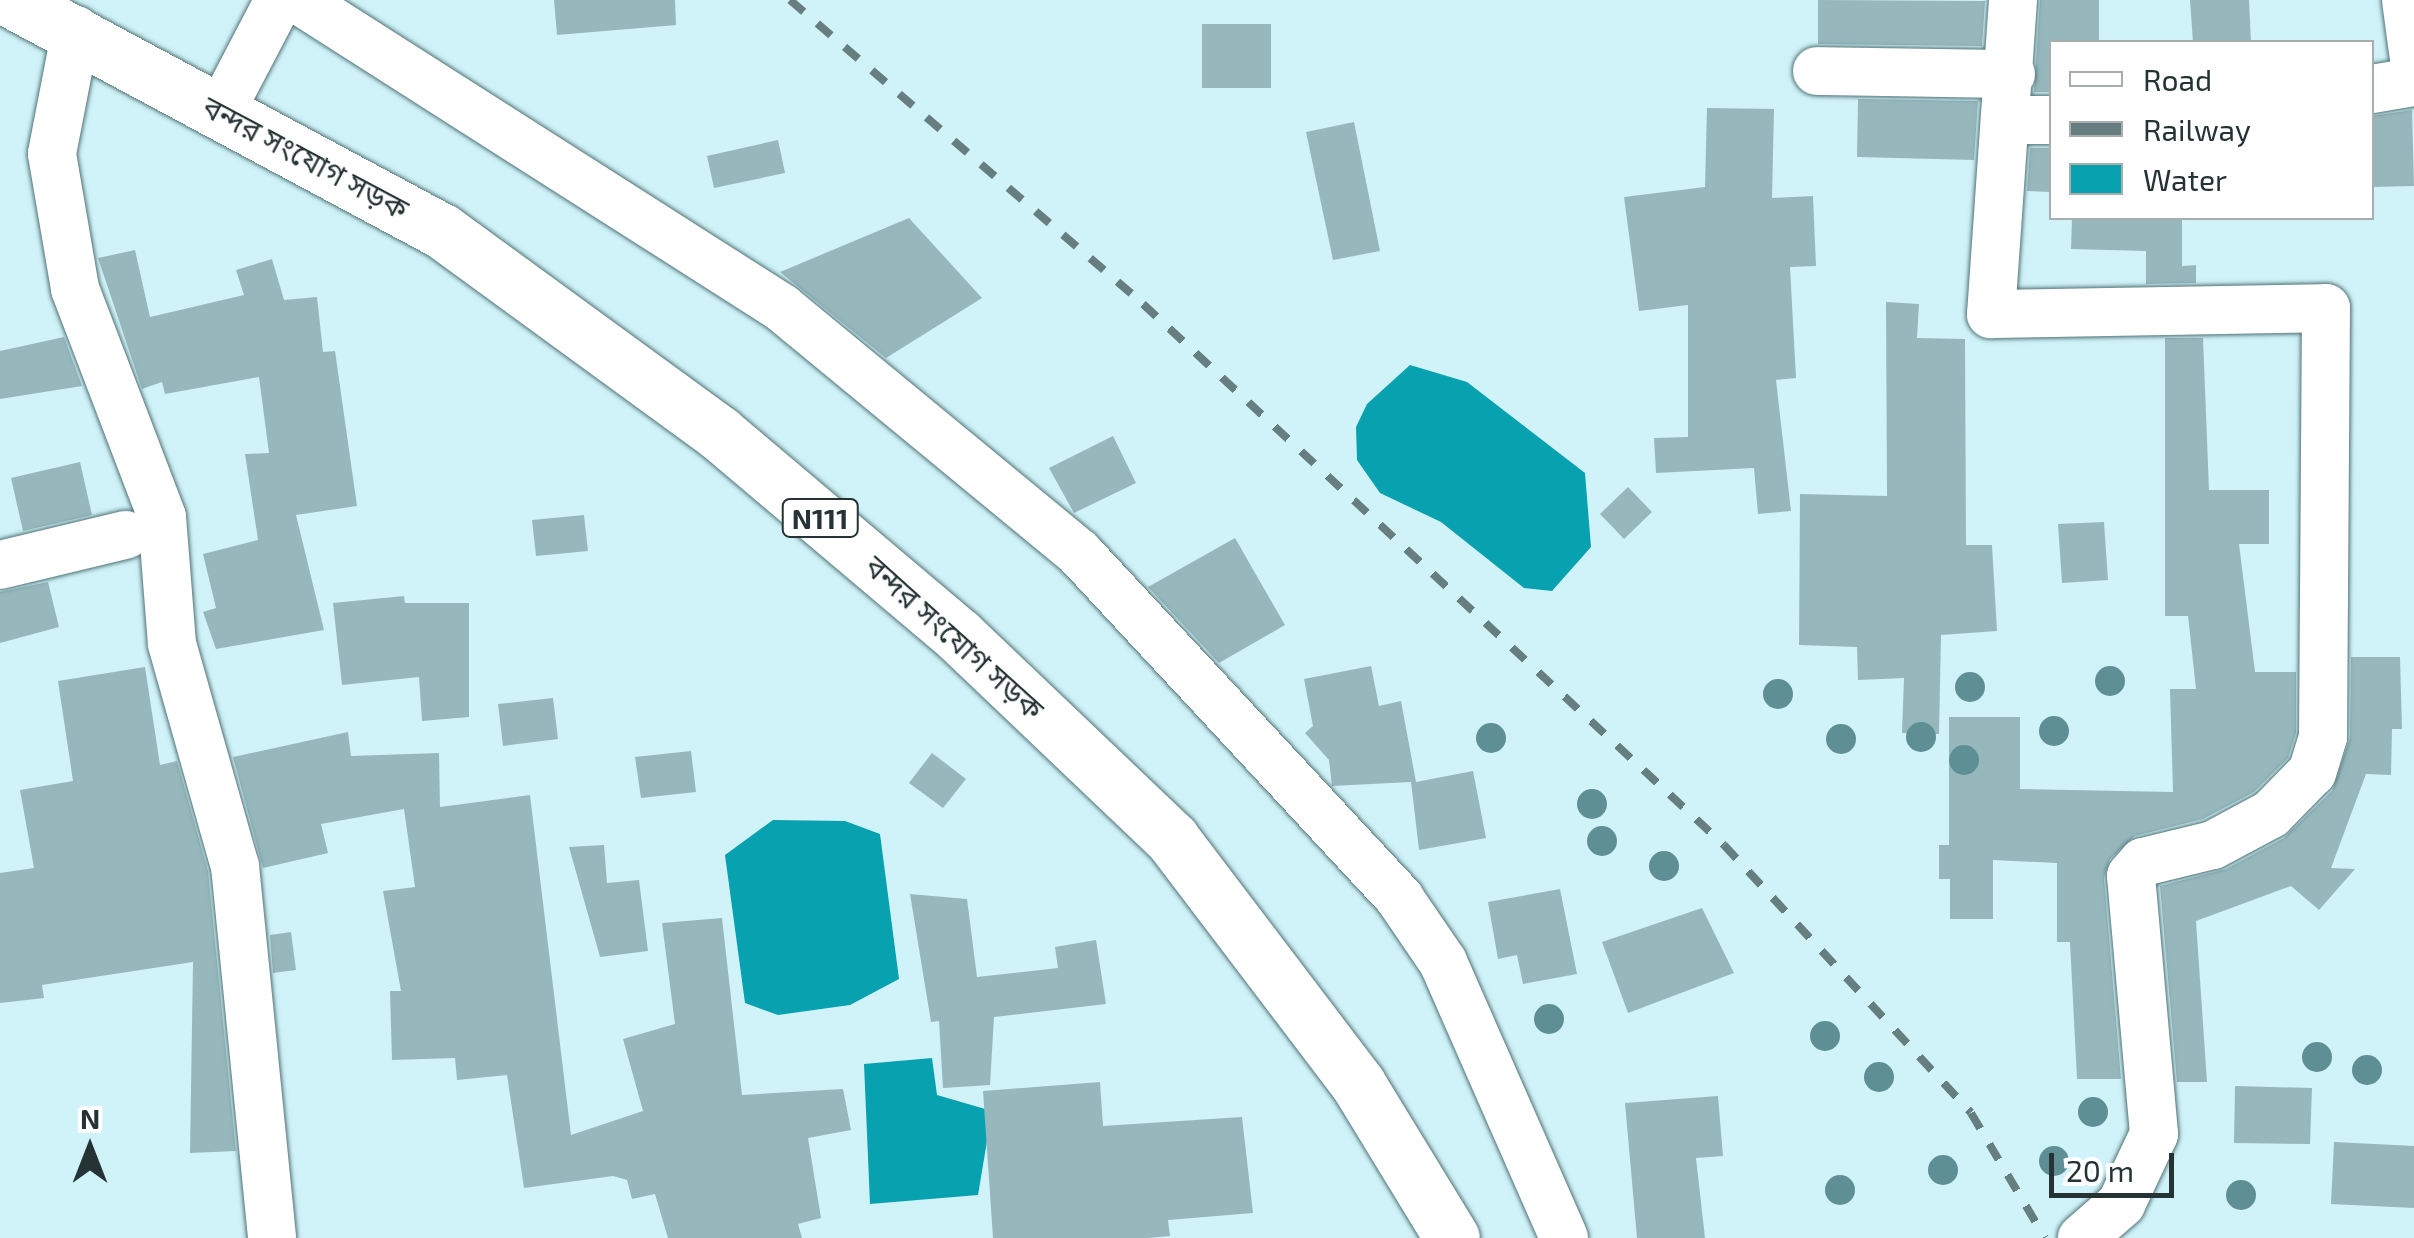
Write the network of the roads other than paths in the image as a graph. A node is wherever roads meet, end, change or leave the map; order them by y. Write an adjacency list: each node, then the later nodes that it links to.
1 (11, 0): 6 (highway, বন্দর সংযোগ সড়ক / N111)
2 (279, 0): 12 (street)
3 (299, 0): 18 (street)
4 (2013, 0): 11 (street)
5 (2406, 0): 7 (street)
6 (76, 30): 12 (highway, বন্দর সংযোগ সড়ক / N111); 16 (street)
7 (2414, 59)
8 (1817, 71): 11 (street)
9 (2414, 82): 10 (street)
10 (2374, 88)
11 (2024, 105): 15 (street)
12 (221, 111): 17 (highway, বন্দর সংযোগ সড়ক / N111)
13 (125, 535): 14 (street)
14 (0, 565)
15 (2095, 1235)
16 (272, 1238)
17 (1452, 1238)
18 (1564, 1238)

